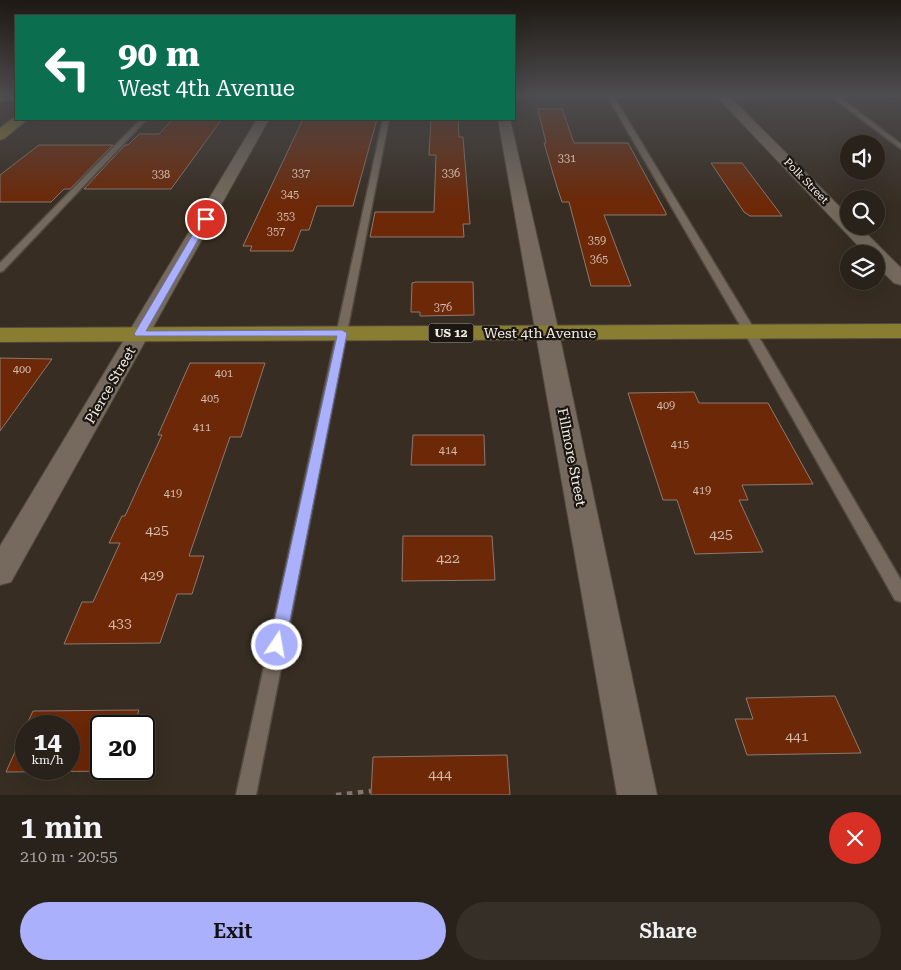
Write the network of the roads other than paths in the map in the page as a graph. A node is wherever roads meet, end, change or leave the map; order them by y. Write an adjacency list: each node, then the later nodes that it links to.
1 (132, 131): 13 (lane)
2 (256, 131): 19 (street, Pierce Street)
3 (384, 131): 17 (lane)
4 (506, 131): 18 (street, Fillmore Street)
5 (632, 131): 16 (lane)
6 (757, 131): 9 (street, Polk Street)
7 (880, 131): 8 (lane)
8 (901, 147)
9 (840, 217)
10 (858, 235): 11 (street, Polk Street)
11 (867, 245)
12 (885, 263): 14 (street, Polk Street)
13 (0, 269)
14 (901, 279)
15 (901, 331): 16 (main road, West 4th Avenue / US 12)
16 (750, 332): 18 (main road, West 4th Avenue / US 12); 22 (lane)
17 (342, 333): 18 (main road, West 4th Avenue / US 12); 19 (main road, West 4th Avenue / US 12); 23 (lane)
18 (548, 333): 24 (street, Fillmore Street)
19 (139, 334): 20 (main road, West 4th Avenue / US 12); 21 (street, Pierce Street)
20 (0, 335)
21 (0, 573)
22 (901, 595)
23 (246, 795)
24 (637, 795)

